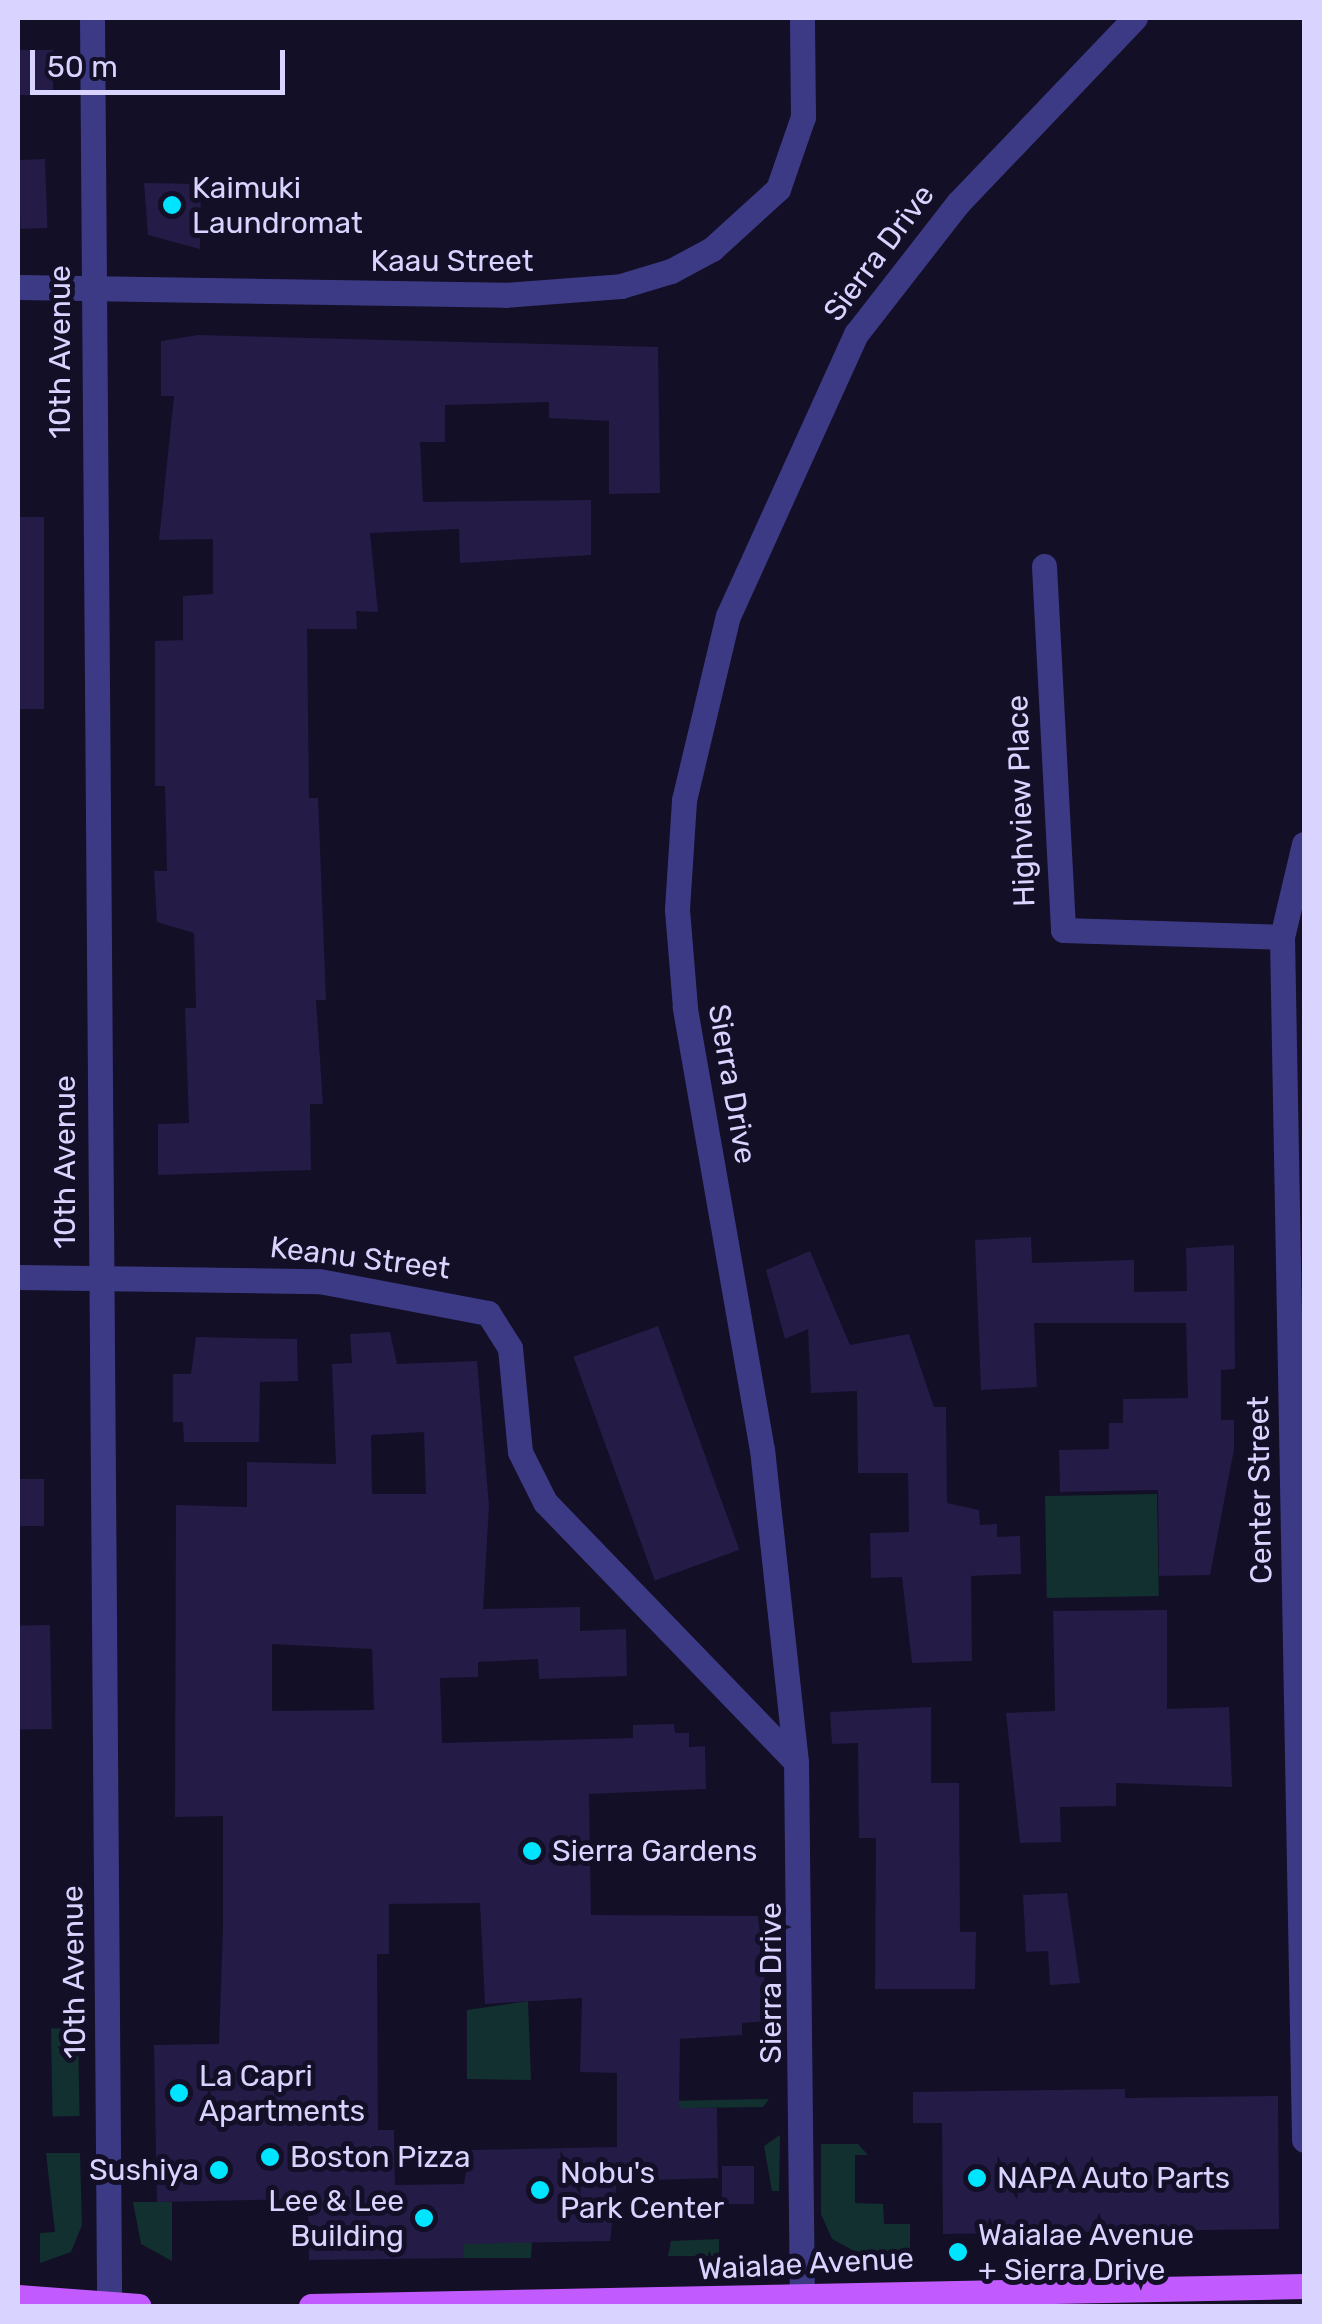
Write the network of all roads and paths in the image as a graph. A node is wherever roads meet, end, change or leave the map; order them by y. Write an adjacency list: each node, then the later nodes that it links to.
1 (92, 18): 5 (street, 10th Avenue)
2 (802, 18): 5 (street, Kaau Street)
3 (1135, 18): 11 (street, Sierra Drive)
4 (18, 288): 5 (street, Kaau Street)
5 (92, 288): 9 (street, 10th Avenue)
6 (1044, 566): 8 (street, Highview Place)
7 (1304, 844): 8 (street, Center Street)
8 (1282, 937): 12 (street, Center Street)
9 (98, 1276): 10 (street, Keanu Street); 11 (street, Keanu Street); 16 (street, 10th Avenue)
10 (18, 1277)
11 (796, 1762): 15 (street, Sierra Drive)
12 (1304, 2140)
13 (1304, 2286): 15 (main road, Waialae Avenue)
14 (18, 2297): 16 (main road)
15 (802, 2302): 18 (main road, Waialae Avenue)
16 (108, 2305): 17 (main road)
17 (139, 2306)
18 (311, 2306)

